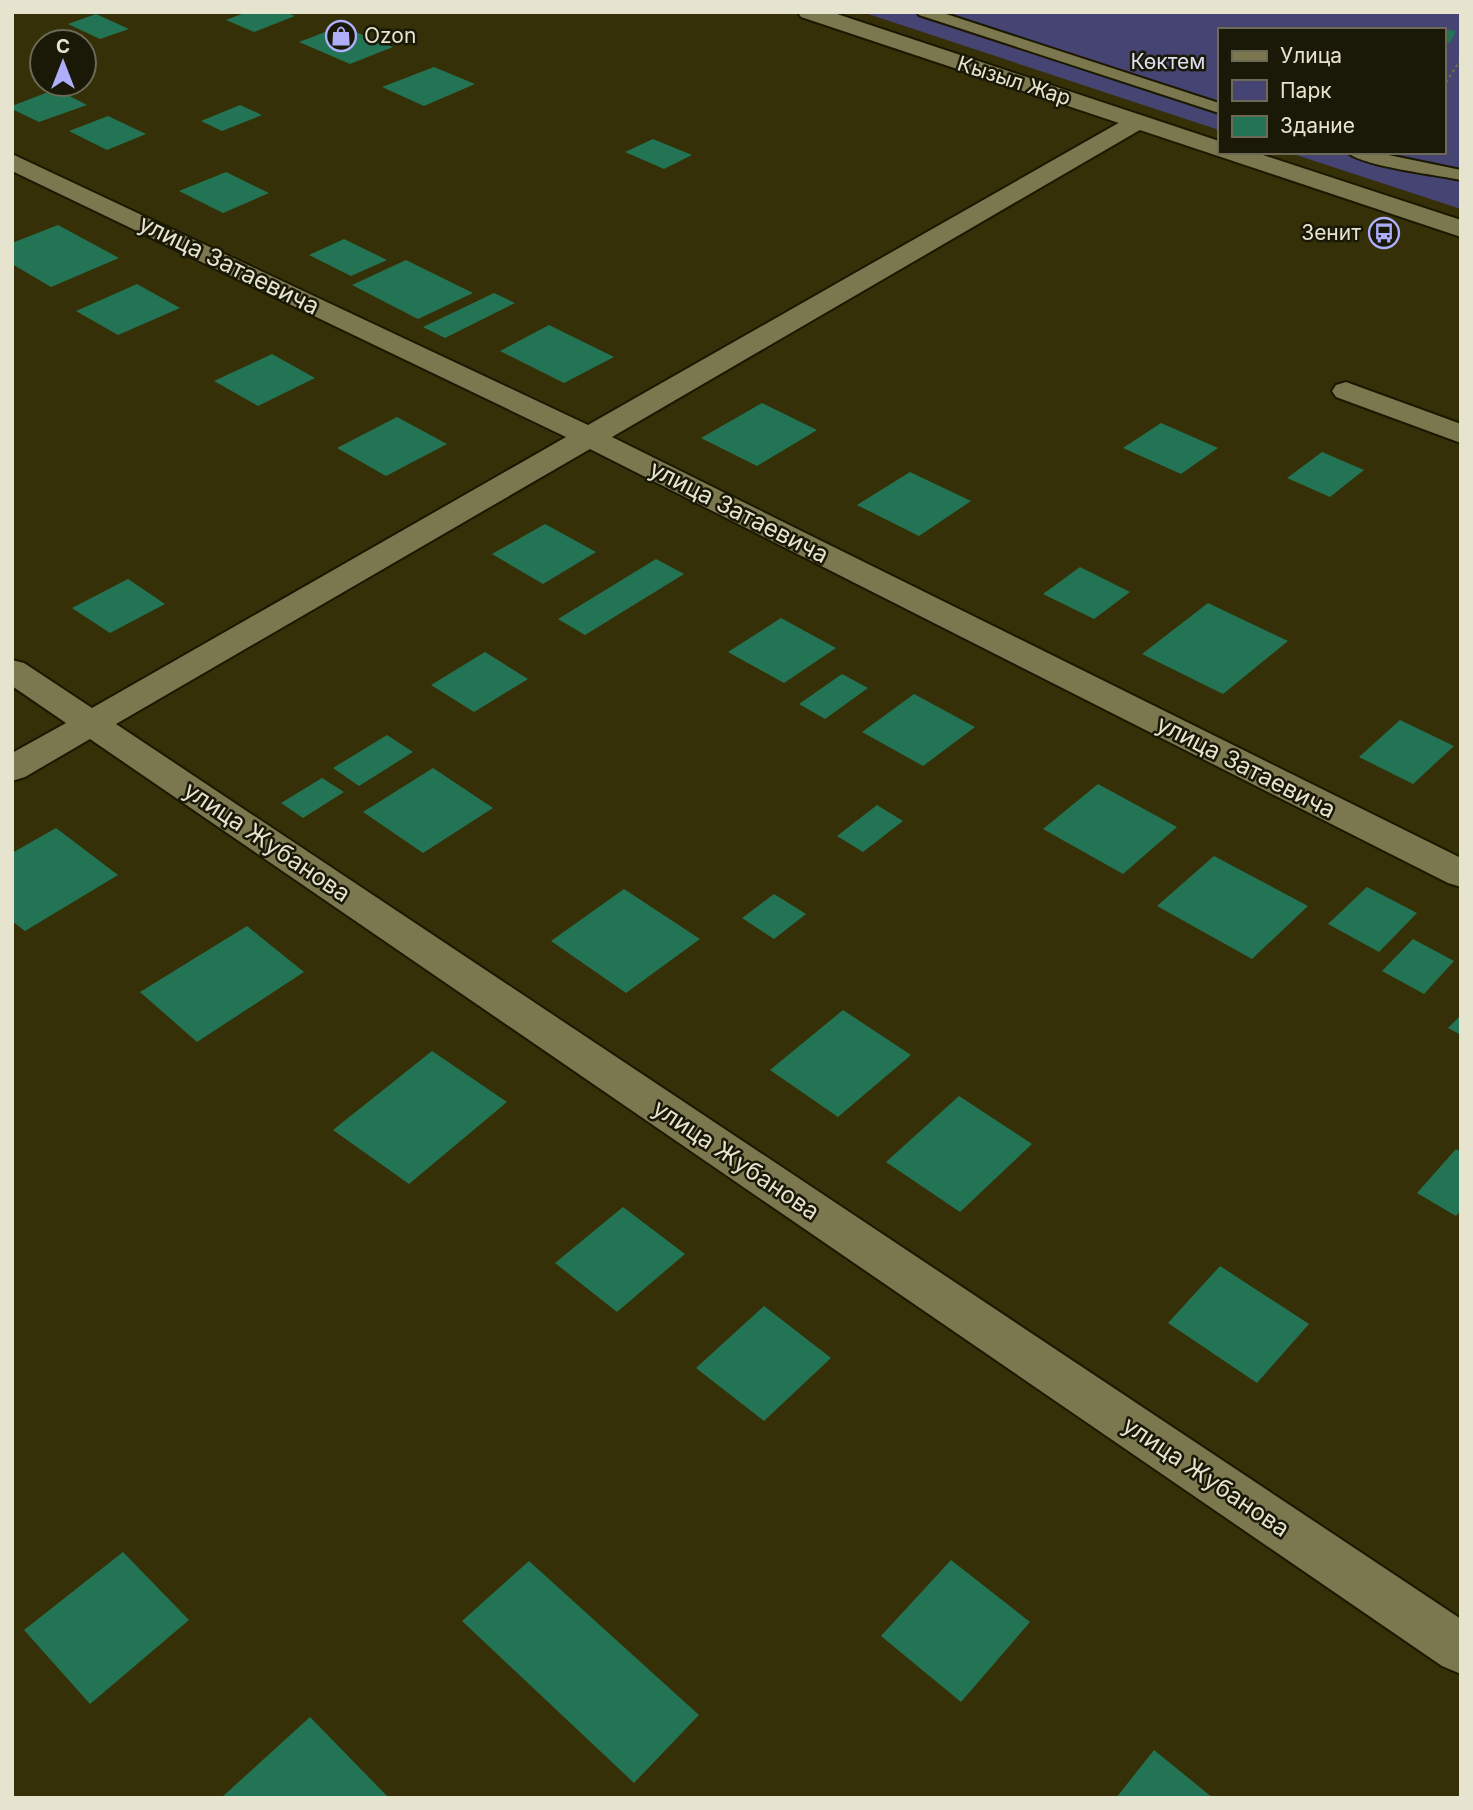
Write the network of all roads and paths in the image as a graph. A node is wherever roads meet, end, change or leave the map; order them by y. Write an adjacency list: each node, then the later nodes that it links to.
1 (809, 12): 6 (street, Кызыл Жар)
2 (924, 12): 5 (lane)
3 (1461, 59): 4 (path)
4 (1445, 84)
5 (1218, 108)
6 (1137, 122): 7 (street, Кызыл Жар); 15 (street)
7 (1218, 149)
8 (1235, 154): 12 (street)
9 (1362, 154): 11 (lane)
10 (12, 161): 15 (street, улица Затаевича)
11 (1461, 175)
12 (1461, 229)
13 (1346, 391): 14 (street)
14 (1461, 434)
15 (589, 437): 17 (street); 19 (street, улица Затаевича)
16 (12, 670): 17 (street, улица Жубанова)
17 (92, 724): 18 (street); 20 (street, улица Жубанова)
18 (12, 769)
19 (1461, 874)
20 (1461, 1649)

